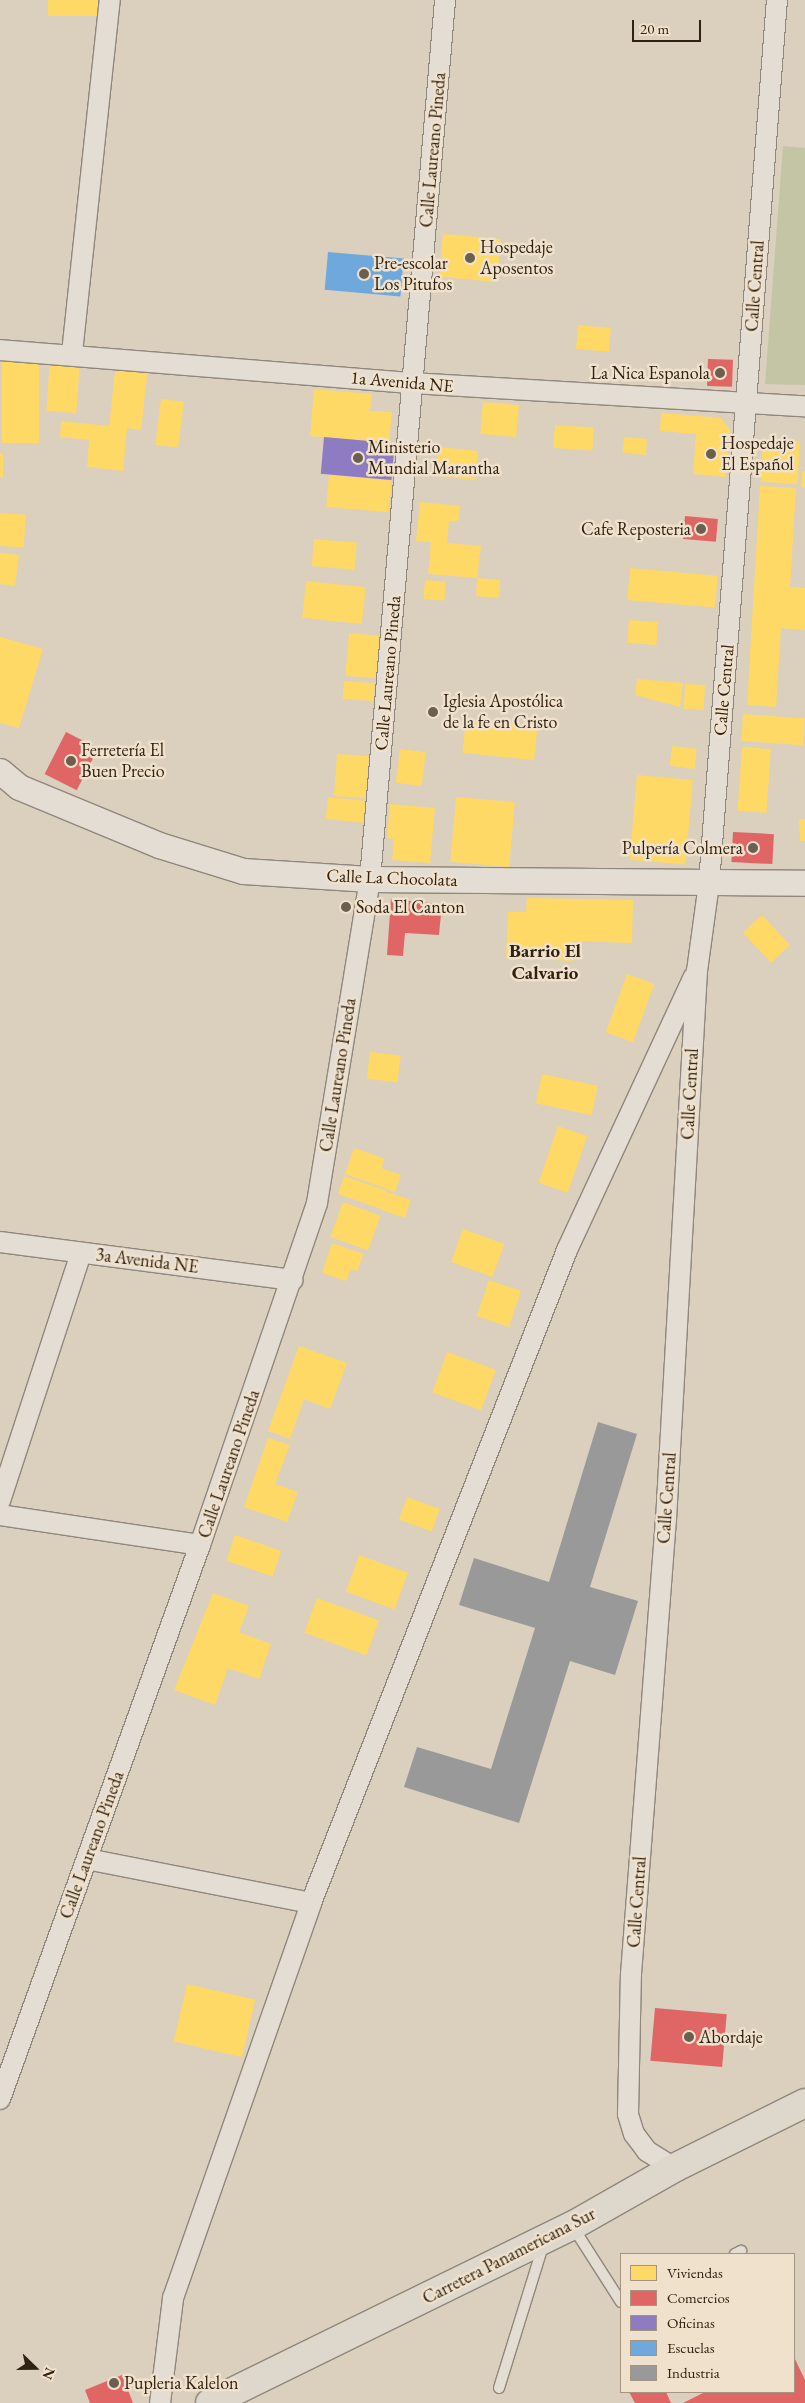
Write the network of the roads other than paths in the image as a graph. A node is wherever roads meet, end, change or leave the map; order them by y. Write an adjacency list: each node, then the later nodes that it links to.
1 (110, 0): 5 (street)
2 (445, 0): 6 (street, Calle Laureano Pineda)
3 (776, 0): 7 (street, Calle Central)
4 (0, 350): 5 (street, 1a Avenida NE)
5 (72, 353): 6 (street, 1a Avenida NE)
6 (413, 383): 7 (street, 1a Avenida NE); 10 (street, Calle Laureano Pineda)
7 (747, 405): 8 (street, 1a Avenida NE); 12 (street, Calle Central)
8 (805, 406)
9 (0, 770): 10 (street, Calle La Chocolata)
10 (370, 879): 12 (street, Calle La Chocolata); 16 (street, Calle Laureano Pineda)
11 (805, 883): 12 (street, Calle La Chocolata)
12 (709, 884): 13 (street, Calle Central)
13 (697, 971): 21 (street); 24 (street, Calle Central)
14 (0, 1242): 15 (street, 3a Avenida NE)
15 (81, 1252): 16 (street, 3a Avenida NE); 17 (street)
16 (293, 1280): 19 (street, Calle Laureano Pineda)
17 (0, 1501)
18 (0, 1516): 19 (street)
19 (200, 1545): 20 (street, Calle Laureano Pineda)
20 (87, 1859): 21 (street); 22 (street, Calle Laureano Pineda)
21 (311, 1903): 29 (street)
22 (0, 2099)
23 (805, 2103): 24 (highway, Carretera Panamericana Sur)
24 (674, 2168): 25 (highway, Carretera Panamericana Sur)
25 (572, 2226): 26 (highway, Carretera Panamericana Sur); 27 (lane)
26 (545, 2240): 28 (lane); 30 (highway, Carretera Panamericana Sur)
27 (620, 2300)
28 (498, 2388)
29 (160, 2403)
30 (210, 2403)

